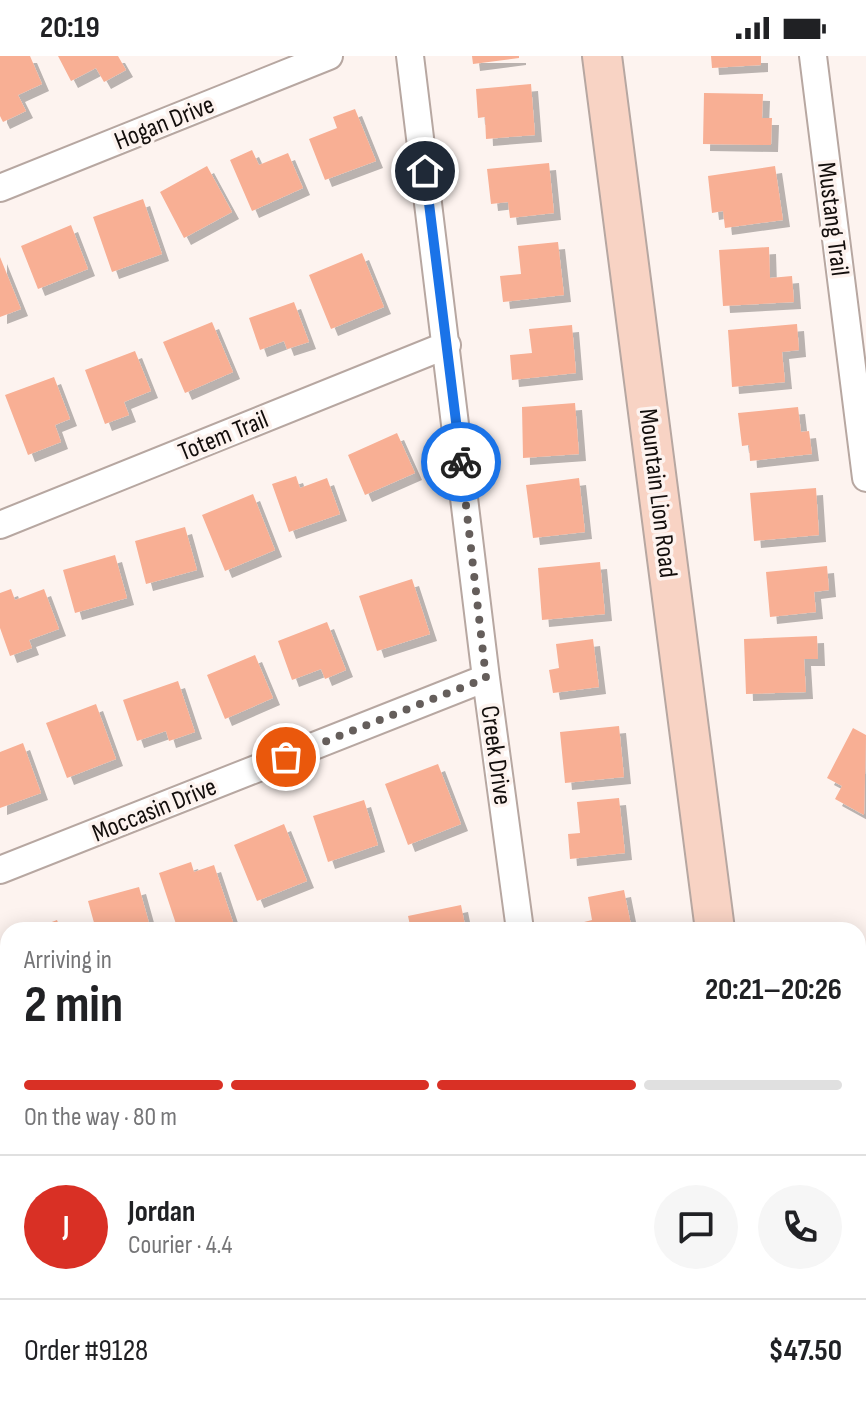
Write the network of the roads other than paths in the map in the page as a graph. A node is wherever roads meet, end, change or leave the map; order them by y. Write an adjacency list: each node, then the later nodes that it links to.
1 (329, 56): 5 (street, Hogan Drive)
2 (410, 56): 6 (street, Creek Drive)
3 (602, 56): 12 (street, Mountain Lion Road)
4 (813, 56): 7 (street, Mustang Trail)
5 (0, 188)
6 (447, 345): 8 (street, Totem Trail); 9 (street, Creek Drive)
7 (866, 478)
8 (0, 525)
9 (486, 678): 10 (street, Moccasin Drive); 11 (street, Creek Drive)
10 (0, 870)
11 (519, 922)
12 (714, 922)

